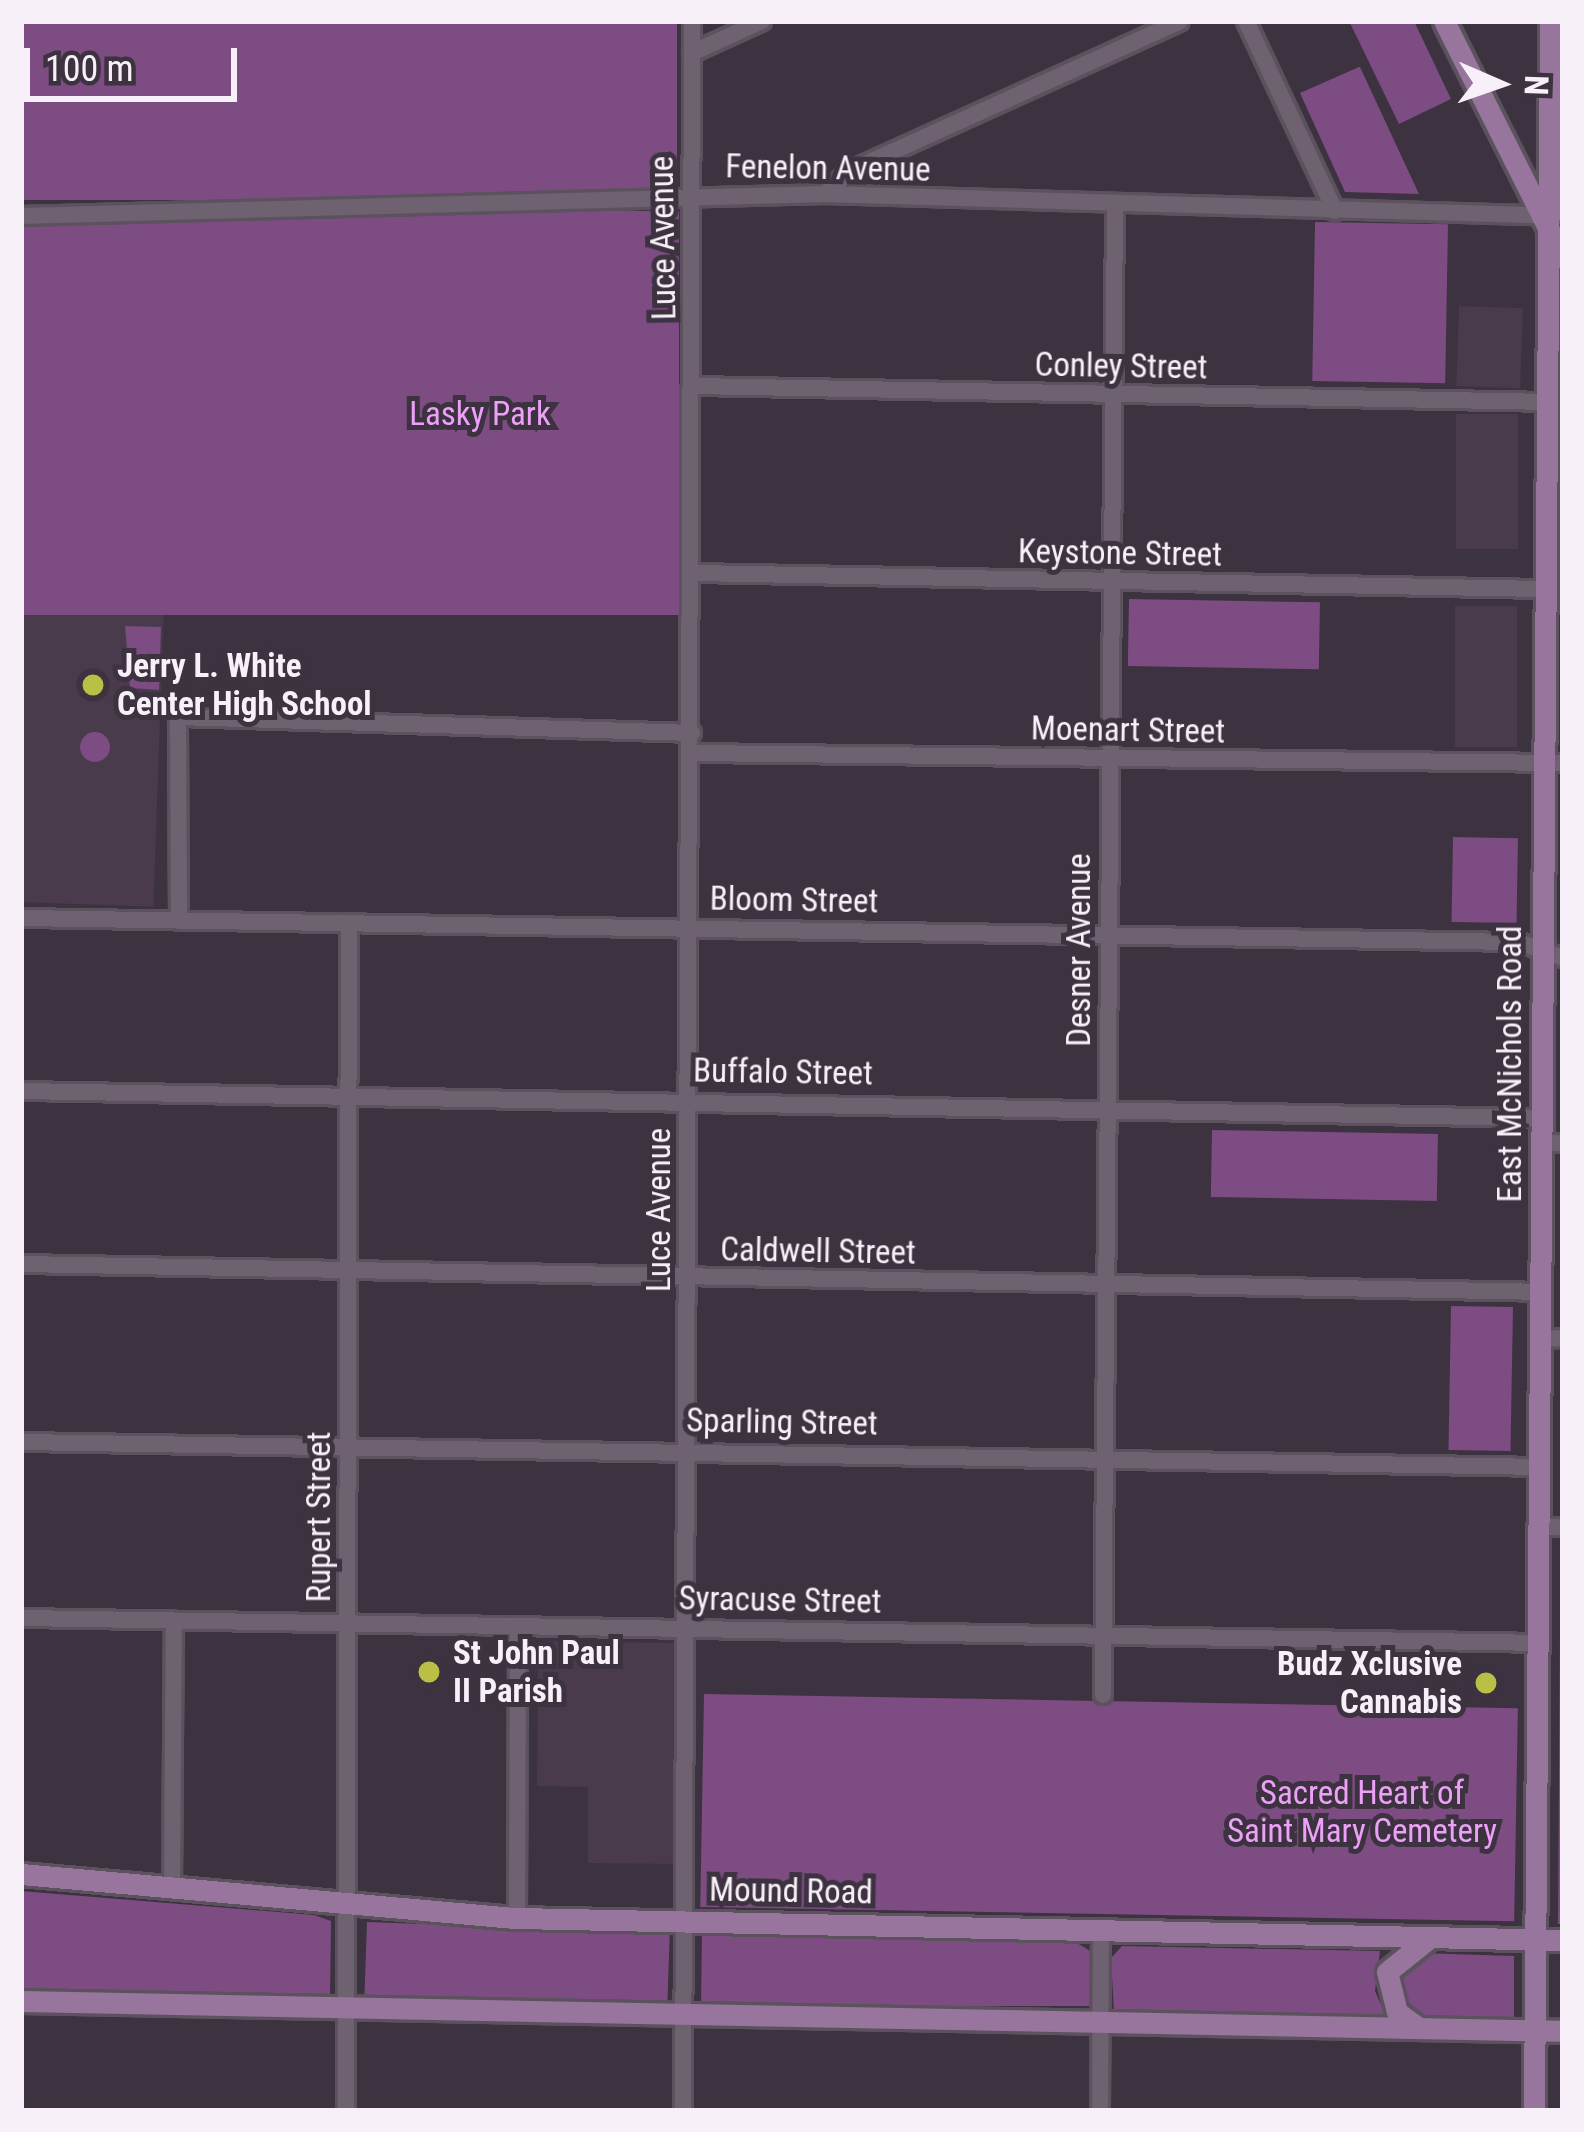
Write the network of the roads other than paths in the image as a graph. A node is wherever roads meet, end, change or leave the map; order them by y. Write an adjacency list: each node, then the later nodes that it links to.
1 (692, 21): 7 (street, Luce Avenue)
2 (762, 21): 7 (street)
3 (1180, 21): 8 (street)
4 (1246, 21): 11 (street)
5 (1444, 21): 12 (main road)
6 (1555, 28): 12 (main road, East McNichols Road)
7 (692, 53): 9 (street, Luce Avenue)
8 (825, 194): 9 (street, Fenelon Avenue); 10 (street, Fenelon Avenue)
9 (693, 196): 13 (street, Fenelon Avenue); 16 (street, Luce Avenue)
10 (1115, 206): 11 (street, Fenelon Avenue); 17 (street, Desner Avenue)
11 (1335, 211): 12 (street, Fenelon Avenue)
12 (1554, 215): 14 (main road); 15 (main road, East McNichols Road)
13 (21, 216)
14 (1563, 258)
15 (1556, 348): 18 (main road, East McNichols Road)
16 (694, 386): 17 (street, Conley Street); 19 (street, Luce Avenue)
17 (1113, 396): 18 (street, Conley Street); 20 (street, Desner Avenue)
18 (1547, 402): 21 (main road, East McNichols Road)
19 (694, 573): 20 (street, Keystone Street); 22 (street, Luce Avenue)
20 (1112, 584): 21 (street, Keystone Street); 24 (street, Desner Avenue)
21 (1546, 590): 25 (main road, East McNichols Road)
22 (692, 733): 23 (street, Luce Avenue); 27 (street)
23 (692, 753): 24 (street, Moenart Street); 29 (street, Luce Avenue)
24 (1110, 761): 25 (street, Moenart Street); 30 (street, Desner Avenue)
25 (1554, 763): 31 (main road, East McNichols Road)
26 (21, 918): 27 (street, Bloom Street)
27 (179, 920): 28 (street, Bloom Street)
28 (349, 923): 29 (street, Bloom Street); 33 (street, Rupert Street)
29 (690, 929): 30 (street, Bloom Street); 34 (street, Luce Avenue)
30 (1109, 936): 31 (street, Bloom Street); 35 (street, Desner Avenue)
31 (1554, 954): 36 (main road, East McNichols Road)
32 (21, 1091): 33 (street, Buffalo Street)
33 (349, 1094): 34 (street, Buffalo Street); 39 (street, Rupert Street)
34 (689, 1100): 35 (street, Buffalo Street); 40 (street, Luce Avenue)
35 (1108, 1110): 36 (street, Buffalo Street); 41 (street, Desner Avenue)
36 (1543, 1118): 37 (main road, East McNichols Road)
37 (1553, 1143): 42 (main road, East McNichols Road)
38 (21, 1264): 39 (street, Caldwell Street)
39 (349, 1273): 40 (street, Caldwell Street); 45 (street, Rupert Street)
40 (689, 1279): 41 (street, Caldwell Street); 46 (street, Luce Avenue)
41 (1106, 1285): 42 (street, Caldwell Street); 47 (street, Desner Avenue)
42 (1542, 1292): 43 (main road, East McNichols Road)
43 (1552, 1338): 48 (main road, East McNichols Road)
44 (21, 1442): 45 (street, Sparling Street)
45 (349, 1444): 46 (street, Sparling Street); 53 (street, Rupert Street)
46 (688, 1449): 47 (street, Sparling Street); 55 (street, Luce Avenue)
47 (1105, 1460): 48 (street, Sparling Street); 56 (street, Desner Avenue)
48 (1541, 1467): 50 (main road, East McNichols Road)
49 (1563, 1526): 50 (street)
50 (1539, 1527): 57 (main road, East McNichols Road)
51 (21, 1618): 52 (street, Syracuse Street)
52 (174, 1621): 53 (street, Syracuse Street); 60 (street)
53 (349, 1622): 54 (street, Syracuse Street); 61 (street, Rupert Street)
54 (518, 1626): 55 (street, Syracuse Street); 62 (street)
55 (687, 1629): 56 (street, Syracuse Street); 63 (street, Luce Avenue)
56 (1104, 1634): 57 (street, Syracuse Street); 58 (street, Desner Avenue)
57 (1539, 1643): 66 (main road, East McNichols Road)
58 (1103, 1695)
59 (21, 1874): 60 (main road, Mound Road)
60 (172, 1888): 61 (main road, Mound Road)
61 (347, 1905): 62 (main road, Mound Road); 69 (street, Rupert Street)
62 (517, 1918): 63 (main road, Mound Road)
63 (685, 1923): 64 (main road, Mound Road); 70 (street, Luce Avenue)
64 (1101, 1928): 65 (main road, Mound Road); 71 (street)
65 (1435, 1937): 66 (main road, Mound Road); 72 (main road)
66 (1535, 1939): 67 (main road, Mound Road); 73 (main road, East McNichols Road)
67 (1563, 1940)
68 (21, 2001): 69 (main road)
69 (347, 2006): 70 (main road); 75 (street, Rupert Street)
70 (683, 2012): 71 (main road); 76 (street, Luce Avenue)
71 (1100, 2018): 72 (main road); 77 (street)
72 (1421, 2029): 73 (main road)
73 (1535, 2030): 74 (main road); 78 (main road, East McNichols Road)
74 (1563, 2031)
75 (346, 2111)
76 (683, 2111)
77 (1100, 2111)
78 (1534, 2111)

